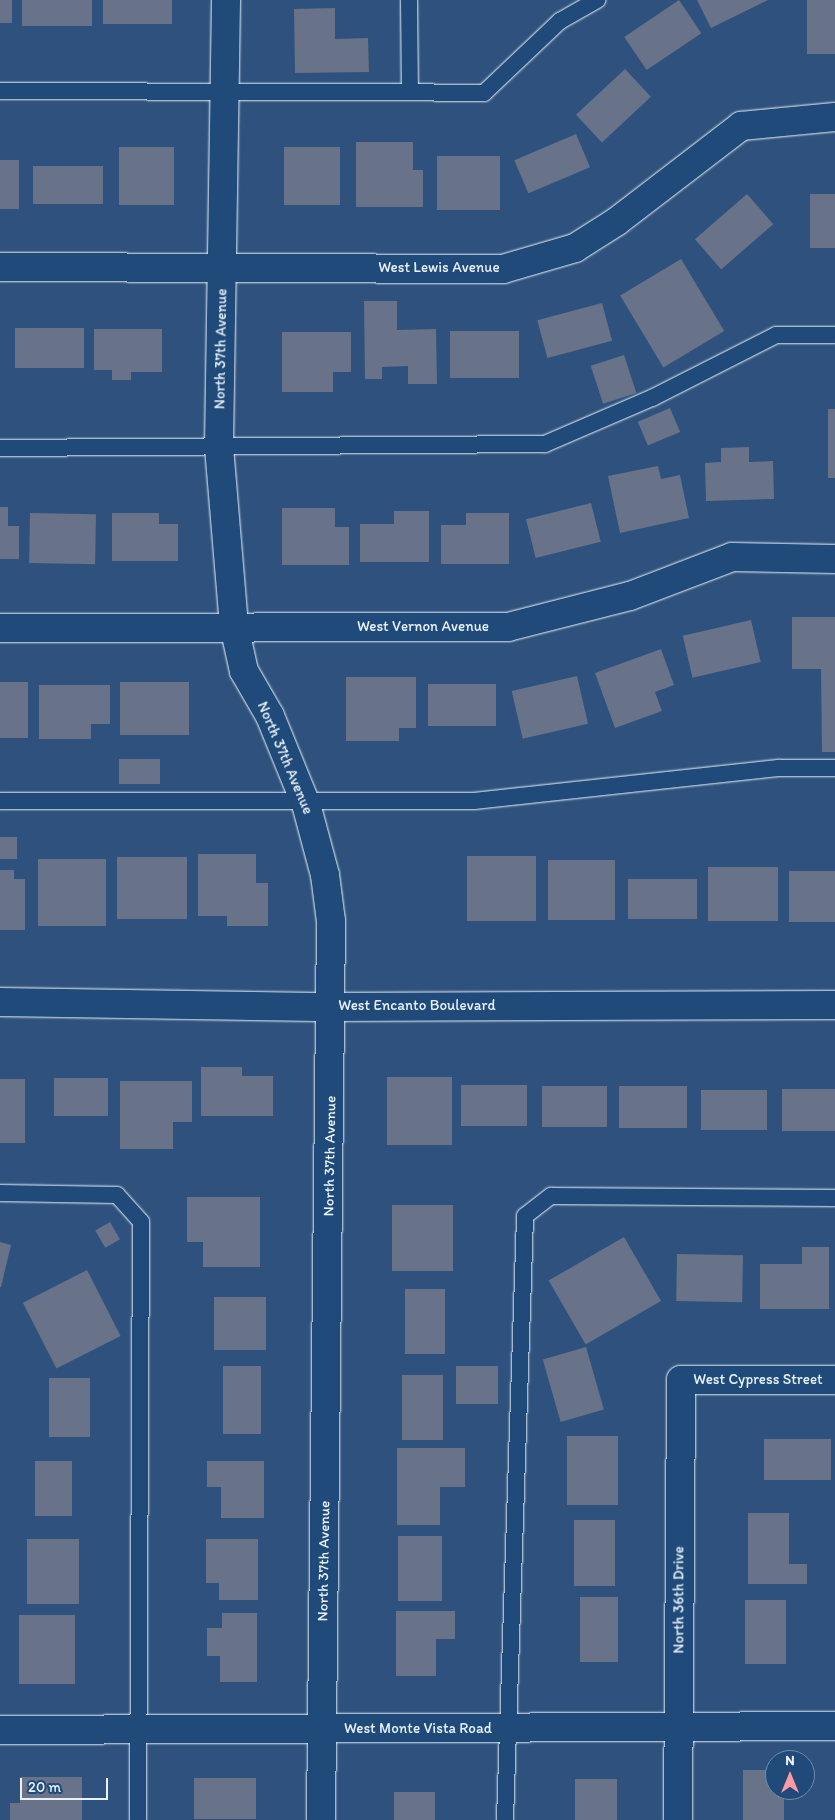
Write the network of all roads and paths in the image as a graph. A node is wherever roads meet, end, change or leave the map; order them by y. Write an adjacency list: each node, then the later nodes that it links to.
1 (226, 0): 6 (street, North 37th Avenue)
2 (409, 0): 4 (lane)
3 (597, 0): 4 (lane)
4 (410, 90): 6 (lane)
5 (0, 91): 6 (lane)
6 (225, 95): 9 (street, North 37th Avenue)
7 (835, 117): 9 (street, West Lewis Avenue)
8 (0, 267): 9 (street, West Lewis Avenue)
9 (223, 268): 11 (street, North 37th Avenue)
10 (835, 335): 11 (lane)
11 (219, 447): 12 (lane); 14 (street, North 37th Avenue)
12 (0, 448)
13 (835, 559): 14 (street, West Vernon Avenue)
14 (234, 626): 15 (street, West Vernon Avenue); 18 (street, North 37th Avenue)
15 (0, 628)
16 (835, 768): 18 (lane)
17 (0, 801): 18 (lane)
18 (306, 804): 21 (street, North 37th Avenue)
19 (0, 1002): 21 (street, West Encanto Boulevard)
20 (835, 1004): 21 (street, West Encanto Boulevard)
21 (332, 1007): 27 (street, North 37th Avenue)
22 (0, 1193): 30 (lane)
23 (835, 1198): 31 (lane)
24 (681, 1380): 25 (street, West Cypress Street); 28 (street, North 36th Drive)
25 (835, 1380)
26 (835, 1726): 28 (street, West Monte Vista Road)
27 (322, 1728): 30 (street, West Monte Vista Road); 31 (street, West Monte Vista Road); 33 (street, North 37th Avenue)
28 (679, 1728): 31 (street, West Monte Vista Road); 35 (street, North 36th Drive)
29 (0, 1730): 30 (street, West Monte Vista Road)
30 (138, 1730): 32 (lane)
31 (505, 1730): 34 (lane)
32 (138, 1820)
33 (321, 1820)
34 (505, 1820)
35 (678, 1820)

